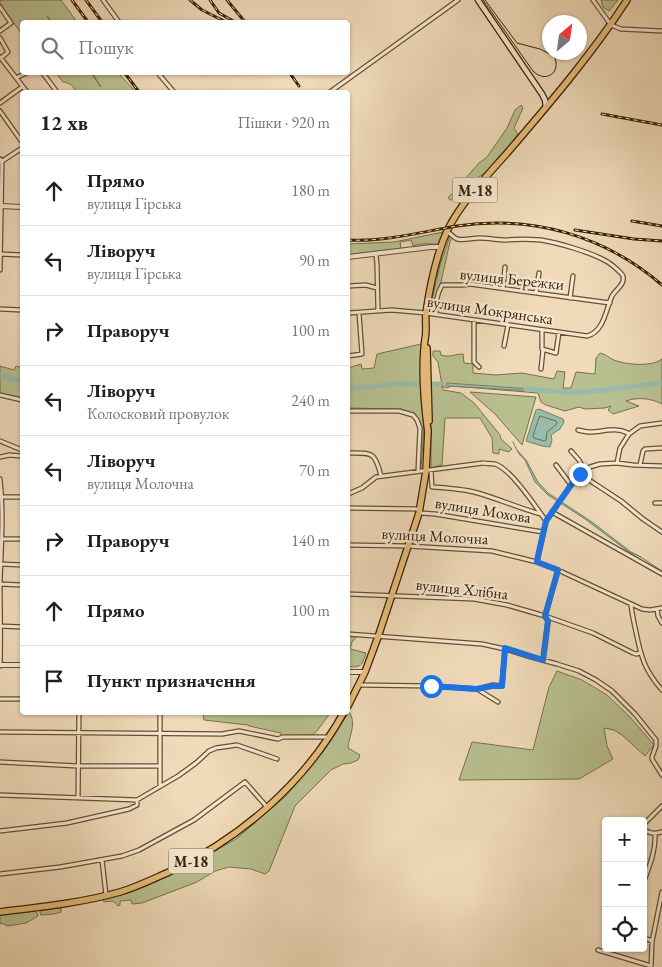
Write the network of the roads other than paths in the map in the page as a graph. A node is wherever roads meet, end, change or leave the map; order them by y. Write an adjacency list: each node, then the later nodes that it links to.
1 (103, 0): 7 (street)
2 (458, 0): 21 (street)
3 (478, 0): 23 (main road)
4 (593, 0): 8 (street)
5 (627, 0): 8 (highway, М-18)
6 (0, 7): 9 (street)
7 (118, 20)
8 (611, 25): 10 (street); 23 (highway, М-18)
9 (0, 31)
10 (662, 31)
11 (0, 38): 12 (street)
12 (0, 57): 16 (street)
13 (22, 75): 16 (street)
14 (44, 75): 19 (street)
15 (160, 75): 20 (street)
16 (16, 78): 17 (street)
17 (22, 87): 18 (street); 22 (street)
18 (25, 90)
19 (56, 90)
20 (172, 90)
21 (333, 90)
22 (0, 103)
23 (546, 106): 30 (highway, М-18)
24 (0, 111): 25 (street)
25 (20, 139)
26 (20, 149): 27 (street)
27 (1, 161): 28 (street)
28 (0, 206): 29 (street); 32 (street)
29 (20, 207)
30 (447, 231): 31 (highway, М-18); 45 (street)
31 (441, 247): 33 (street); 51 (highway, М-18)
32 (0, 254): 34 (street); 37 (street)
33 (376, 254): 35 (street); 41 (street)
34 (20, 255)
35 (350, 257)
36 (505, 267): 42 (street)
37 (0, 270)
38 (538, 274): 43 (street)
39 (573, 276): 44 (street)
40 (350, 286): 41 (street)
41 (377, 288): 48 (street)
42 (503, 288): 43 (street, вулиця Бережки); 52 (street, вулиця Бережки)
43 (536, 293): 44 (street, вулиця Бережки)
44 (570, 298): 45 (street, вулиця Бережки)
45 (610, 303): 56 (street, вулиця Мокрянська)
46 (0, 309): 47 (street)
47 (20, 310)
48 (378, 311): 50 (street, вулиця Мокрянська); 51 (street, вулиця Мокрянська)
49 (350, 313): 50 (street, вулиця Мокрянська)
50 (358, 313): 59 (street)
51 (426, 313): 52 (street, вулиця Мокрянська); 80 (highway, М-18)
52 (436, 314): 53 (street, вулиця Мокрянська)
53 (474, 320): 54 (street, вулиця Мокрянська); 60 (street)
54 (508, 325): 55 (street, вулиця Мокрянська); 57 (street)
55 (542, 330): 56 (street, вулиця Мокрянська); 58 (street)
56 (559, 332): 58 (street)
57 (504, 346)
58 (543, 350): 61 (street)
59 (350, 356)
60 (479, 367)
61 (541, 369)
62 (0, 395): 63 (street)
63 (20, 400)
64 (350, 411): 81 (street)
65 (662, 423): 67 (street)
66 (578, 430): 67 (street)
67 (630, 434): 75 (street)
68 (0, 441): 70 (street)
69 (662, 448): 76 (street)
70 (20, 449)
71 (571, 451): 79 (street)
72 (350, 453): 83 (street)
73 (20, 456): 74 (street)
74 (0, 457)
75 (617, 463): 76 (street); 79 (street)
76 (640, 465): 78 (street)
77 (556, 466): 85 (street)
78 (662, 466)
79 (584, 470): 82 (street)
80 (429, 471): 81 (street); 92 (highway, М-18); 94 (street); 94 (street)
81 (418, 472): 83 (street)
82 (580, 474): 85 (street); 97 (street)
83 (381, 476): 86 (street)
84 (0, 479): 87 (street)
85 (571, 485): 93 (street)
86 (350, 493)
87 (2, 497): 88 (street); 98 (street)
88 (20, 497)
89 (656, 503): 90 (street)
90 (662, 503)
91 (350, 508): 92 (street, вулиця Мохова)
92 (419, 511): 96 (street, вулиця Мохова); 101 (highway, М-18)
93 (552, 512): 95 (street); 106 (street)
94 (541, 514): 95 (street)
95 (546, 521): 96 (street)
96 (544, 532): 102 (street)
97 (662, 532)
98 (2, 539): 99 (street); 103 (street)
99 (20, 539)
100 (350, 545): 101 (street, вулиця Молочна)
101 (408, 546): 102 (street, вулиця Молочна); 110 (highway, М-18)
102 (537, 562): 105 (street, вулиця Молочна)
103 (1, 564): 104 (street); 107 (street)
104 (20, 564)
105 (558, 570): 111 (street, вулиця Молочна); 114 (street)
106 (662, 574)
107 (0, 584): 108 (street); 116 (street)
108 (20, 585)
109 (350, 594): 110 (street, вулиця Хлібна)
110 (392, 595): 114 (street, вулиця Хлібна); 119 (highway, М-18)
111 (631, 604): 113 (street, вулиця Молочна); 121 (street)
112 (662, 608): 113 (street)
113 (657, 609): 115 (street)
114 (545, 616): 121 (street, вулиця Хлібна); 122 (street)
115 (662, 623)
116 (0, 626): 117 (street); 123 (street)
117 (20, 627)
118 (350, 634): 119 (street)
119 (378, 637): 120 (street); 126 (highway, М-18)
120 (505, 648): 122 (street); 128 (street)
121 (640, 653): 129 (street)
122 (543, 660): 145 (street)
123 (0, 665): 124 (street)
124 (20, 665)
125 (350, 672): 126 (street)
126 (365, 672): 127 (highway, М-18)
127 (359, 685): 128 (street); 132 (highway, М-18)
128 (477, 689): 133 (street)
129 (662, 690)
130 (0, 699): 131 (street)
131 (20, 699)
132 (350, 702)
133 (498, 702)
134 (79, 715): 138 (street)
135 (160, 715): 139 (street)
136 (342, 715): 140 (highway, М-18)
137 (0, 732): 138 (street)
138 (79, 732): 139 (street); 143 (street)
139 (160, 734): 140 (street); 144 (street)
140 (329, 736): 151 (highway, М-18)
141 (277, 758): 146 (street)
142 (0, 762): 143 (street)
143 (78, 766): 144 (street); 148 (street)
144 (160, 766): 146 (street)
145 (662, 775)
146 (160, 786): 149 (street)
147 (0, 795): 148 (street)
148 (78, 798): 149 (street)
149 (137, 800): 153 (street)
150 (662, 806): 152 (street)
151 (267, 808): 157 (street); 161 (highway, М-18)
152 (647, 822)
153 (0, 831)
154 (647, 831): 156 (street)
155 (662, 832): 156 (street)
156 (655, 834): 158 (street)
157 (102, 860): 159 (street); 161 (street)
158 (647, 873)
159 (0, 874)
160 (662, 892): 164 (street)
161 (106, 895): 162 (highway, М-18)
162 (0, 912)
163 (647, 939): 164 (street)
164 (652, 942): 166 (street)
165 (598, 950): 166 (street)
166 (651, 967)

